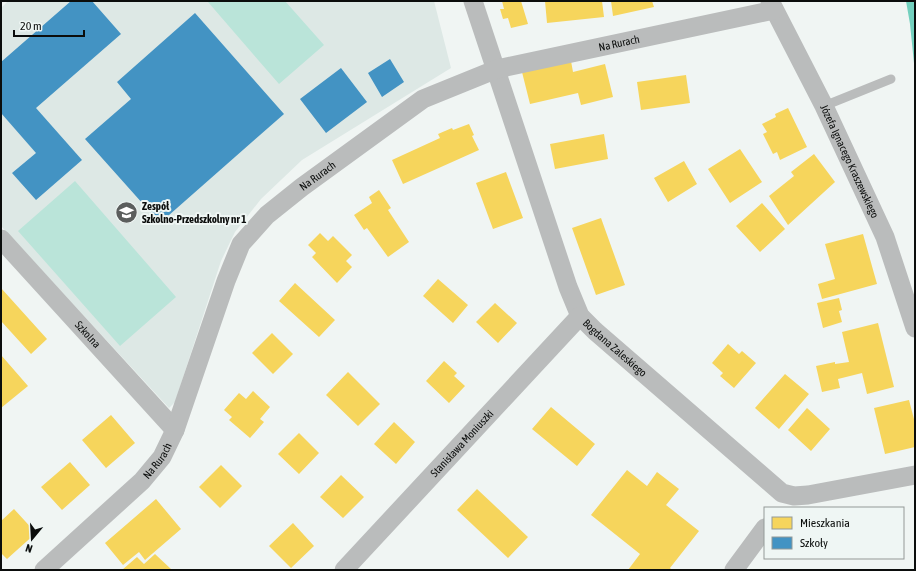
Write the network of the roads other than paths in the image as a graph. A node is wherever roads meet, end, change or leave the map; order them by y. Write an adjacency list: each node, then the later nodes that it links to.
1 (473, 1): 3 (street, Bogdana Zaleskiego)
2 (772, 5): 3 (street, Na Rurach); 5 (street, Józefa Ignacego Kraszewskiego)
3 (497, 69): 7 (street, Bogdana Zaleskiego); 9 (street, Na Rurach)
4 (890, 80): 5 (lane)
5 (824, 106): 8 (street, Józefa Ignacego Kraszewskiego)
6 (1, 239): 9 (street, Szkolna)
7 (580, 316): 11 (street, Bogdana Zaleskiego); 14 (street, Stanisława Moniuszki)
8 (915, 328)
9 (176, 430): 13 (street, Na Rurach)
10 (915, 475): 11 (street, Bogdana Zaleskiego)
11 (784, 501)
12 (764, 529): 15 (street)
13 (44, 570)
14 (344, 570)
15 (734, 570)

